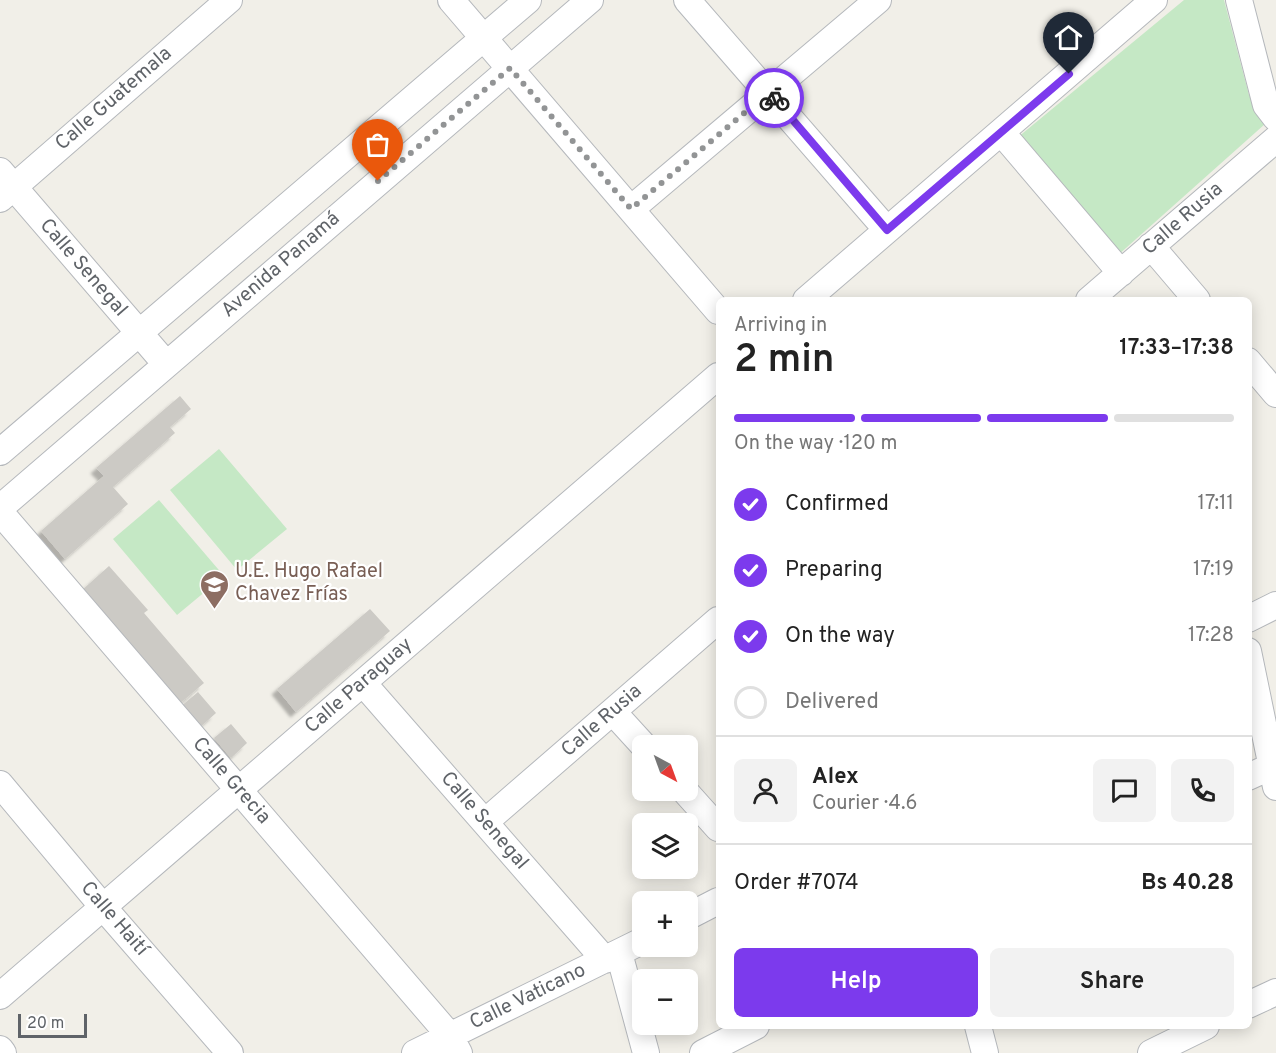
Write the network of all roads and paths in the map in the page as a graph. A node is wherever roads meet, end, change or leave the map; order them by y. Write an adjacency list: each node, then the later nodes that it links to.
1 (229, 0): 15 (street, Calle Guatemala)
2 (451, 0): 9 (street)
3 (528, 0): 9 (street)
4 (590, 0): 10 (street, Avenida Panamá)
5 (687, 0): 11 (street)
6 (878, 0): 11 (street)
7 (1154, 0): 13 (street)
8 (1239, 0): 12 (street)
9 (484, 38): 10 (street); 24 (street)
10 (510, 68): 16 (street); 25 (street, Avenida Panamá)
11 (769, 92): 16 (street); 17 (street)
12 (1276, 118)
13 (1001, 132): 17 (street); 19 (street)
14 (1276, 139): 18 (street, Calle Rusia)
15 (4, 186): 24 (street, Calle Senegal)
16 (631, 209): 23 (street)
17 (887, 230): 20 (street)
18 (1151, 246): 19 (street, Calle Rusia); 22 (street)
19 (1121, 273): 21 (street, Calle Rusia)
20 (809, 297)
21 (1093, 297)
22 (1194, 297)
23 (716, 309)
24 (139, 333): 25 (street, Calle Senegal); 29 (street)
25 (166, 364): 30 (street, Avenida Panamá)
26 (1252, 366): 28 (street)
27 (716, 378): 35 (street, Calle Paraguay)
28 (1276, 394)
29 (0, 452)
30 (0, 510): 41 (street, Calle Grecia)
31 (1276, 605): 32 (street)
32 (1252, 617)
33 (716, 622): 36 (street, Calle Rusia)
34 (1252, 670): 38 (street)
35 (363, 683): 41 (street, Calle Paraguay); 43 (street, Calle Senegal)
36 (613, 712): 37 (street); 43 (street, Calle Rusia)
37 (634, 735)
38 (1274, 776): 39 (street)
39 (1252, 777)
40 (0, 784): 46 (street, Calle Haití)
41 (238, 790): 46 (street, Calle Paraguay); 56 (street, Calle Grecia)
42 (694, 801): 44 (street)
43 (485, 822): 49 (street, Calle Senegal)
44 (716, 826)
45 (716, 902): 47 (street)
46 (103, 907): 51 (street, Calle Paraguay); 59 (street, Calle Haití)
47 (698, 912)
48 (632, 946): 49 (street, Calle Vaticano)
49 (612, 957): 56 (street, Calle Vaticano); 61 (street)
50 (1276, 992): 52 (street)
51 (0, 996)
52 (1252, 1003)
53 (750, 1029): 62 (street)
54 (979, 1029): 63 (street)
55 (1200, 1029): 64 (street)
56 (454, 1044): 60 (street, Calle Vaticano)
57 (0, 1049): 58 (street)
58 (3, 1053)
59 (230, 1053)
60 (414, 1053)
61 (646, 1053)
62 (703, 1053)
63 (985, 1053)
64 (1151, 1053)

